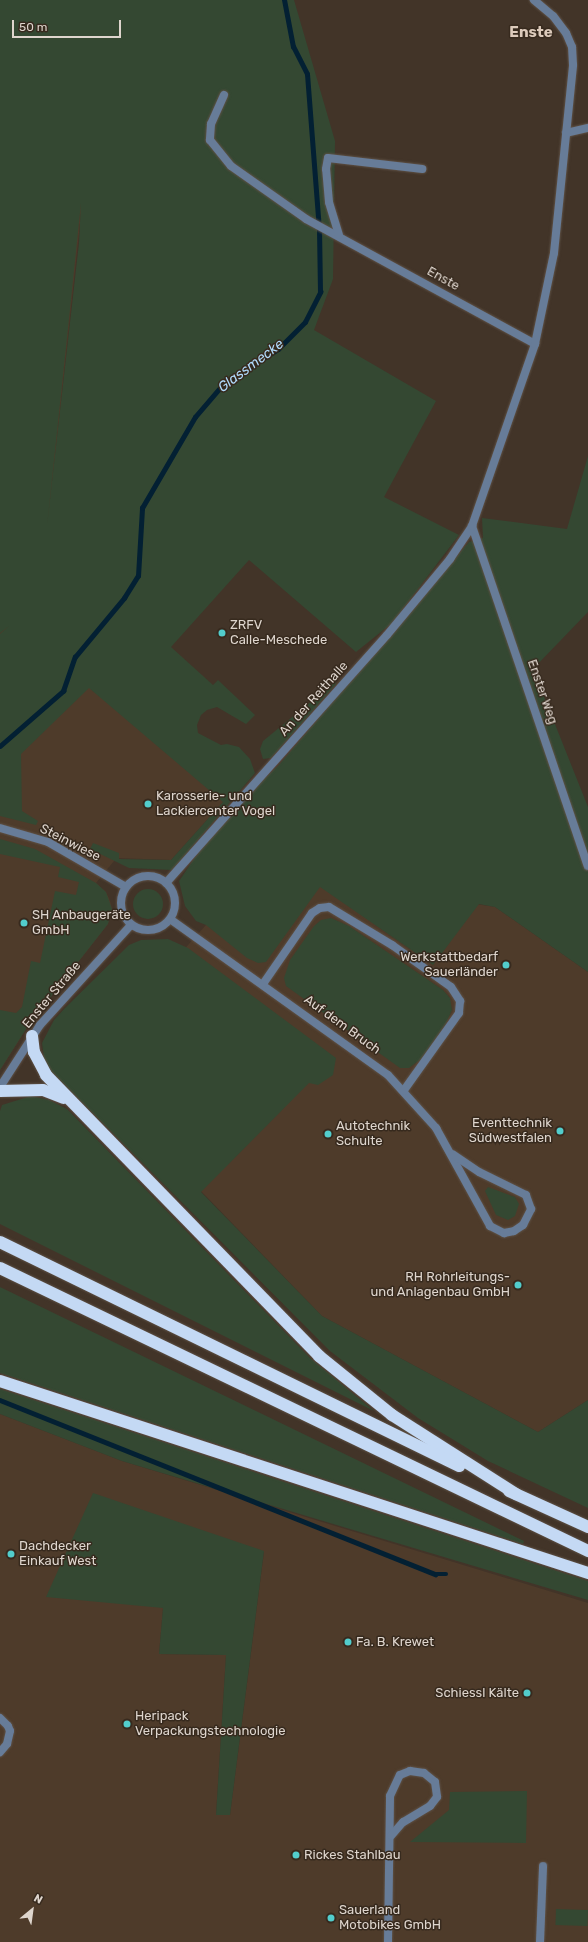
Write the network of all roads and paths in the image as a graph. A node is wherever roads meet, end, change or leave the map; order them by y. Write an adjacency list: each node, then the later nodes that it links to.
1 (534, 0): 4 (street)
2 (224, 95): 6 (street, Enste)
3 (588, 128): 4 (street)
4 (566, 132): 7 (street)
5 (422, 169): 6 (street)
6 (339, 235): 7 (street, Enste)
7 (535, 344): 8 (street)
8 (472, 526): 10 (street, Enster Weg); 11 (street, An der Reithalle)
9 (0, 828): 12 (street, Steinwiese)
10 (588, 866)
11 (166, 883): 12 (street); 13 (street)
12 (126, 887): 14 (street)
13 (170, 919): 14 (street); 15 (street, Auf dem Bruch)
14 (130, 925): 16 (street, Enster Straße)
15 (263, 984): 18 (street, Auf dem Bruch); 18 (street)
16 (32, 1036): 17 (street, Enster Straße); 20 (highway)
17 (0, 1087)
18 (404, 1090): 21 (street, Auf dem Bruch)
19 (0, 1091): 20 (highway)
20 (70, 1100): 25 (highway)
21 (452, 1154): 21 (street, Auf dem Bruch)
22 (0, 1242): 25 (highway)
23 (0, 1268): 27 (highway)
24 (0, 1381): 28 (highway)
25 (516, 1494): 26 (highway)
26 (588, 1527)
27 (588, 1551)
28 (588, 1573)
29 (0, 1718): 30 (street)
30 (0, 1752)
31 (391, 1836): 31 (street); 33 (street)
32 (543, 1866): 34 (street)
33 (388, 1942)
34 (540, 1942)

